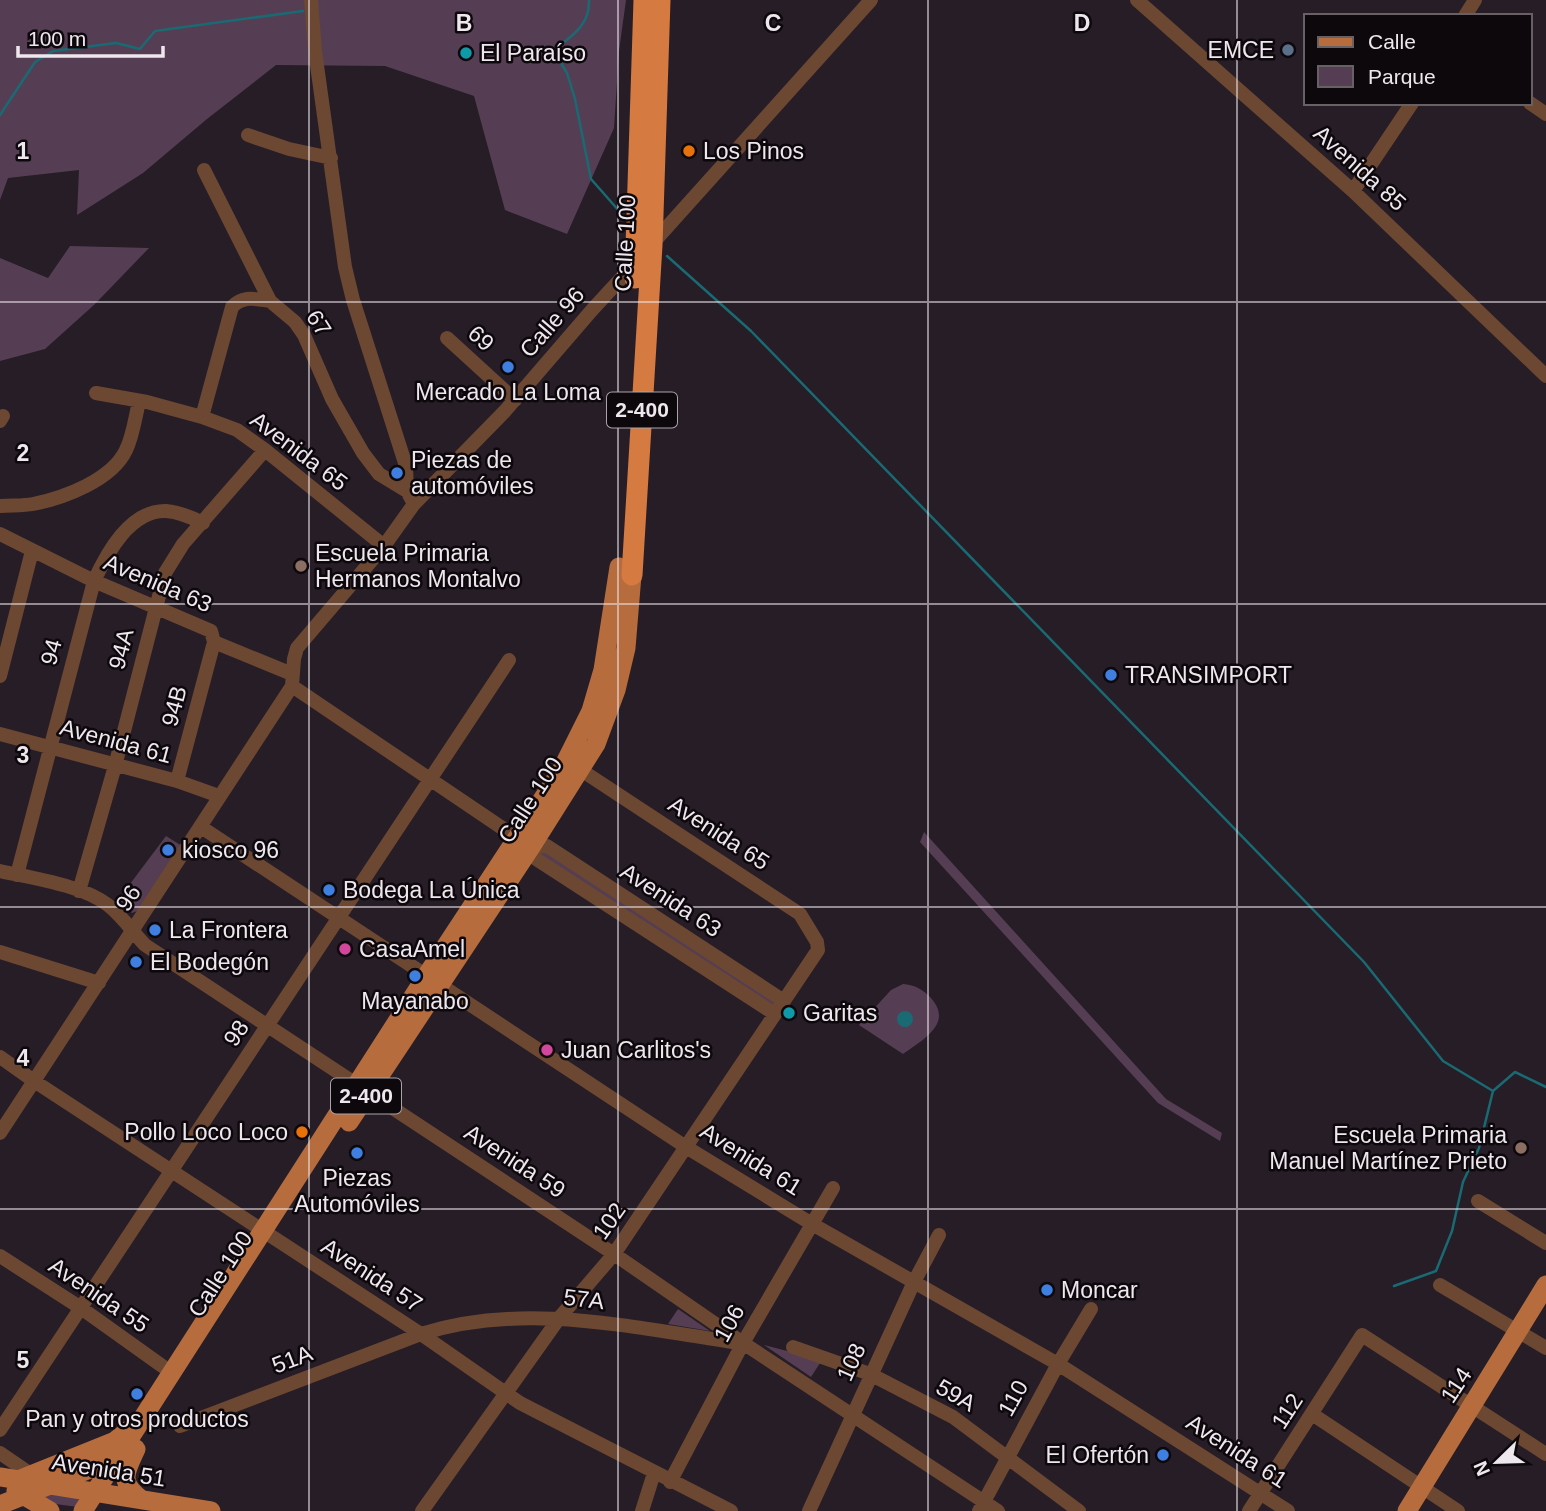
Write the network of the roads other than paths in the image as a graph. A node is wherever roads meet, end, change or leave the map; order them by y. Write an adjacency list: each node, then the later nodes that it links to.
1 (312, 0): 8 (street)
2 (644, 0): 12 (highway, Calle 100 / 2-400)
3 (660, 0): 11 (highway, Calle 100 / 2-400)
4 (871, 0): 11 (street, Calle 96)
5 (1137, 0): 10 (street, Avenida 85)
6 (1411, 105): 10 (street)
7 (248, 135): 8 (street)
8 (331, 158): 21 (street)
9 (204, 170): 13 (street, 67)
10 (1353, 191): 15 (street, Avenida 85)
11 (652, 244): 12 (street, Calle 96); 27 (highway, Calle 100 / 2-400)
12 (636, 262): 17 (street, Calle 96); 27 (highway, Calle 100 / 2-400)
13 (270, 301): 19 (street); 21 (street, 67)
14 (447, 338): 17 (street, 69)
15 (1546, 376)
16 (96, 393): 18 (street, Avenida 65)
17 (515, 400): 21 (street, Calle 96)
18 (139, 402): 19 (street, Avenida 65); 22 (street)
19 (202, 417): 20 (street, Avenida 65)
20 (265, 450): 23 (street, 94A); 25 (street, Avenida 65)
21 (411, 498): 25 (street, Calle 96)
22 (0, 506)
23 (203, 523): 28 (street, 94); 29 (street, 94A)
24 (0, 534): 26 (street, Avenida 63)
25 (384, 546): 33 (street, Calle 96)
26 (32, 551): 28 (street, Avenida 63); 32 (street)
27 (626, 571): 37 (main road, Calle 100 / 2-400); 42 (main road, Calle 100 / 2-400)
28 (94, 581): 29 (street, Avenida 63); 35 (street, 94)
29 (155, 607): 30 (street, Avenida 63); 36 (street, 94A)
30 (214, 642): 33 (street, Avenida 63); 39 (street, 94B)
31 (509, 660): 38 (street, 98)
32 (0, 676)
33 (292, 680): 38 (street, Avenida 63); 40 (street, 96)
34 (0, 734): 35 (street, Avenida 61)
35 (49, 747): 36 (street, Avenida 61); 44 (street, 94)
36 (115, 766): 39 (street, Avenida 61); 45 (street, 94A)
37 (581, 771): 42 (main road, Calle 100 / 2-400); 48 (street, Avenida 65)
38 (431, 780): 42 (street, Avenida 63); 46 (street, 98)
39 (177, 781): 40 (street, Avenida 61)
40 (219, 796): 41 (street, 96)
41 (201, 827): 46 (street, Avenida 61); 47 (street, 96)
42 (524, 843): 50 (main road, Calle 100 / 2-400); 52 (street, Avenida 63); 53 (street, Avenida 63)
43 (0, 871): 44 (street, Avenida 59)
44 (16, 875): 45 (street, Avenida 59)
45 (79, 891): 47 (street, Avenida 59)
46 (340, 917): 50 (street, Avenida 61); 54 (street, 98)
47 (133, 932): 51 (street, 96); 54 (street, Avenida 59)
48 (818, 946): 52 (street, 102)
49 (0, 952): 51 (street)
50 (434, 979): 57 (main road, Calle 100 / 2-400); 59 (street, Avenida 61)
51 (99, 983): 56 (street, 96)
52 (784, 1001): 53 (street, 102)
53 (775, 1014): 59 (street, 102)
54 (268, 1026): 57 (street, Avenida 59); 60 (street, 98)
55 (0, 1057): 56 (street, Avenida 57)
56 (34, 1081): 58 (street, 96); 60 (street, Avenida 57)
57 (363, 1088): 65 (main road, Calle 100 / 2-400); 67 (street, Avenida 59)
58 (0, 1133)
59 (686, 1147): 63 (street, Avenida 61); 67 (street, 102)
60 (172, 1171): 65 (street, Avenida 57); 72 (street, 98)
61 (833, 1188): 63 (street, 106)
62 (1478, 1201): 66 (street)
63 (812, 1224): 69 (street, Avenida 61); 77 (street, 106)
64 (939, 1235): 69 (street, 108)
65 (268, 1236): 76 (street, Avenida 57); 81 (main road, Calle 100 / 2-400); 90 (main road, Calle 100 / 2-400)
66 (1546, 1243)
67 (614, 1254): 74 (street, 102); 77 (street, Avenida 59)
68 (0, 1256): 72 (street, Avenida 55)
69 (914, 1282): 80 (street, Avenida 61); 82 (street, 108)
70 (1440, 1285): 75 (street)
71 (1546, 1286): 75 (main road, 114)
72 (81, 1308): 81 (street, Avenida 55); 89 (street, 98)
73 (1091, 1309): 80 (street, 110)
74 (561, 1318): 76 (street, 57A); 77 (street, 57A); 83 (street, 102)
75 (1519, 1331): 79 (street); 84 (main road, 114)
76 (421, 1334): 83 (street, Avenida 57); 88 (street, 51A)
77 (743, 1343): 86 (street, Avenida 59); 96 (street, 106)
78 (793, 1347): 82 (street, 59A)
79 (1546, 1348)
80 (1058, 1364): 93 (street, 110); 99 (street, Avenida 61)
81 (172, 1373): 87 (main road, Calle 100 / 2-400)
82 (870, 1374): 86 (street, 108); 93 (street, 59A)
83 (505, 1393): 95 (street, Avenida 57); 107 (street, 102)
84 (1472, 1405): 85 (street, 112); 92 (street); 98 (main road, 114)
85 (1312, 1414): 98 (street); 99 (street, 112)
86 (852, 1415): 103 (street, Avenida 59); 110 (street, 108)
87 (144, 1417): 94 (main road, Calle 100 / 2-400); 97 (main road)
88 (180, 1426)
89 (0, 1430)
90 (136, 1449): 94 (main road); 100 (main road, Calle 100 / 2-400); 101 (main road)
91 (0, 1453): 97 (street)
92 (1546, 1454)
93 (1007, 1456): 103 (street, 110); 112 (street, 59A)
94 (117, 1459): 97 (main road); 100 (main road, Calle 100 / 2-400)
95 (654, 1473): 96 (street, Avenida 57); 108 (street)
96 (670, 1482): 109 (street, Avenida 57)
97 (16, 1483): 100 (main road, Avenida 51); 102 (main road); 104 (main road)
98 (1422, 1487): 115 (main road, 114); 116 (street)
99 (1261, 1493): 113 (street, 112); 114 (street, Avenida 61)
100 (100, 1500): 101 (main road, Avenida 51); 105 (main road, Calle 100)
101 (142, 1500): 106 (main road, Avenida 51)
102 (0, 1506): 104 (main road)
103 (982, 1506): 111 (street, Avenida 59)
104 (50, 1511)
105 (83, 1511)
106 (211, 1511)
107 (422, 1511)
108 (642, 1511)
109 (731, 1511)
110 (808, 1511)
111 (998, 1511)
112 (1079, 1511)
113 (1249, 1511)
114 (1288, 1511)
115 (1408, 1511)
116 (1458, 1511)

